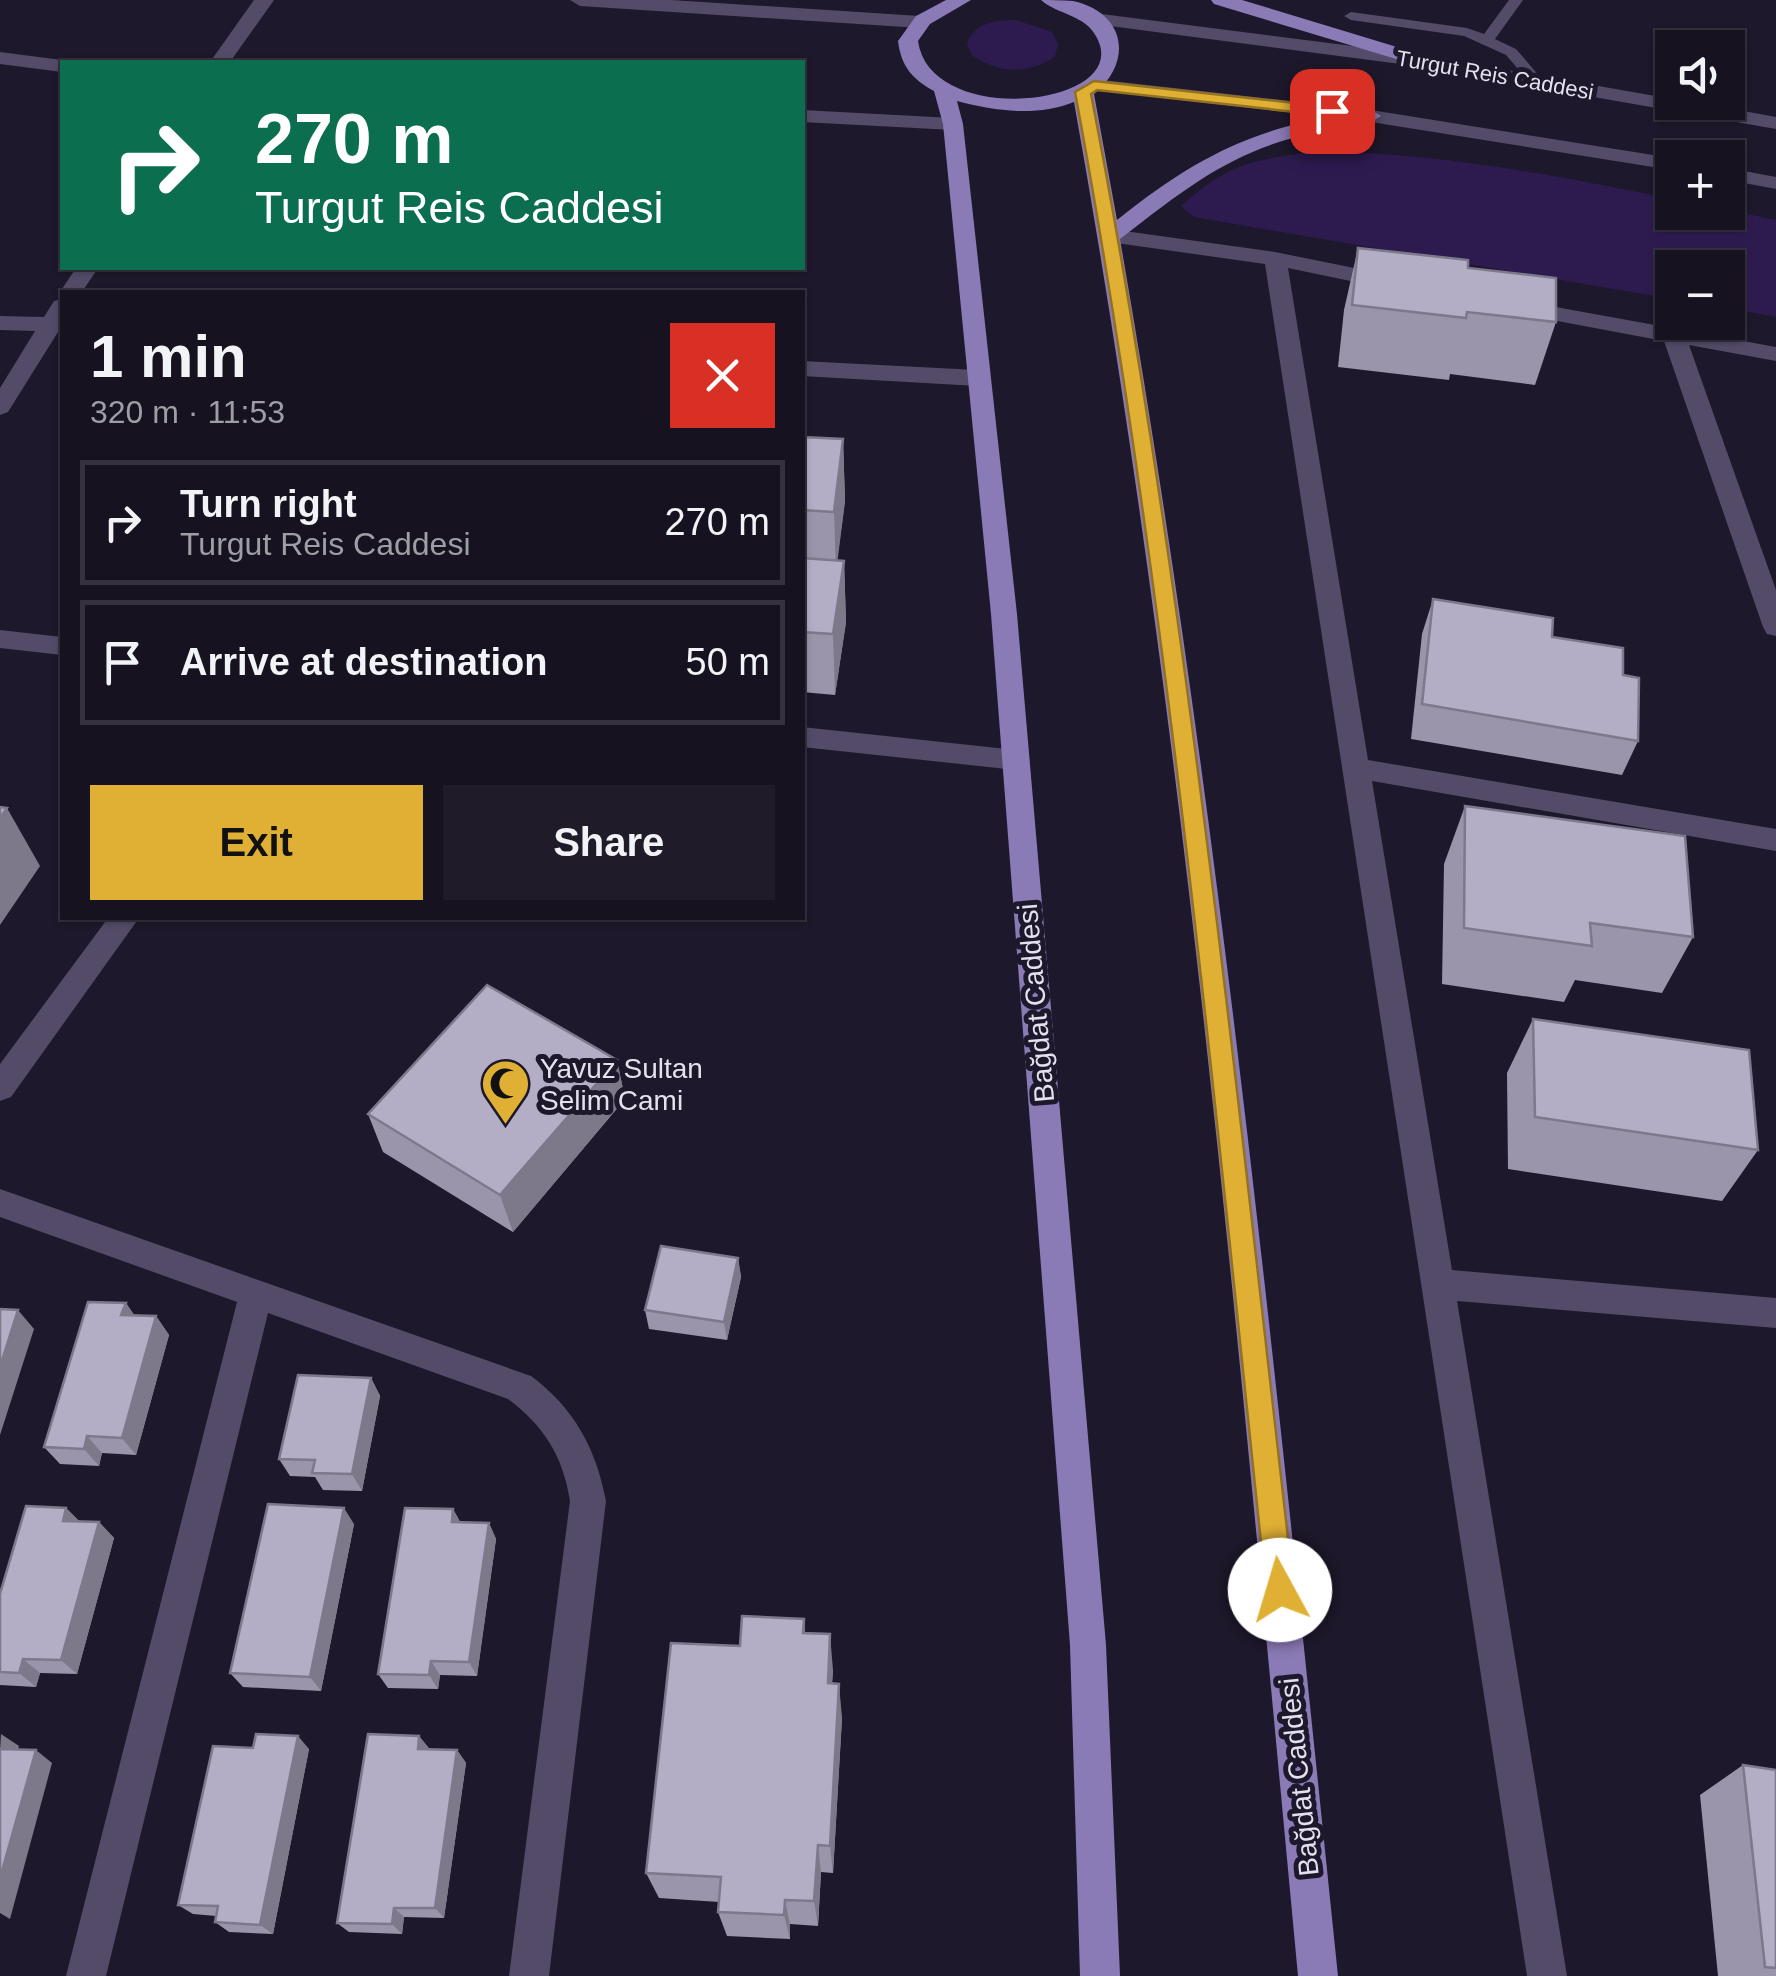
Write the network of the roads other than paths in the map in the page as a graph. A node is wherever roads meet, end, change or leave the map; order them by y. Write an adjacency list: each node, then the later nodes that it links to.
1 (264, 0): 12 (street)
2 (580, 0): 9 (street)
3 (1051, 0): 7 (main road)
4 (1221, 0): 13 (main road)
5 (1516, 0): 10 (lane)
6 (948, 2): 9 (main road)
7 (1083, 10): 13 (street, Turgut Reis Caddesi); 16 (main road)
8 (1352, 16): 10 (lane)
9 (920, 22): 17 (main road)
10 (1487, 40): 15 (lane)
11 (0, 58): 14 (street)
12 (221, 60)
13 (1423, 61): 15 (street, Turgut Reis Caddesi)
14 (60, 66)
15 (1536, 81): 21 (street, Turgut Reis Caddesi)
16 (1089, 89): 17 (main road); 19 (street); 25 (main road, Bağdat Caddesi)
17 (944, 92): 20 (main road, Bağdat Caddesi)
18 (805, 116): 20 (street)
19 (1371, 116): 22 (street); 25 (main road)
20 (952, 124): 36 (main road, Bağdat Caddesi)
21 (1776, 124)
22 (1655, 161)
23 (1745, 178): 24 (street)
24 (1776, 184)
25 (1110, 236): 26 (street); 54 (main road, Bağdat Caddesi)
26 (1276, 260): 27 (street); 43 (street)
27 (1409, 286)
28 (1485, 301): 31 (street)
29 (59, 319): 30 (street); 37 (street)
30 (0, 324)
31 (1655, 334)
32 (1676, 340): 38 (street)
33 (1688, 340): 34 (street)
34 (1776, 354)
35 (805, 368): 36 (street)
36 (977, 378): 42 (main road, Bağdat Caddesi)
37 (0, 407)
38 (1776, 626)
39 (0, 638): 40 (street)
40 (60, 646)
41 (805, 737): 42 (street)
42 (1016, 760): 53 (main road, Bağdat Caddesi)
43 (1356, 768): 44 (street); 48 (street)
44 (1776, 840)
45 (123, 920): 46 (street)
46 (0, 1088)
47 (0, 1203): 49 (street)
48 (1437, 1284): 50 (street); 55 (street)
49 (256, 1294): 51 (street); 52 (street)
50 (1776, 1313)
51 (86, 1976)
52 (529, 1976)
53 (1100, 1976)
54 (1318, 1976)
55 (1547, 1976)

